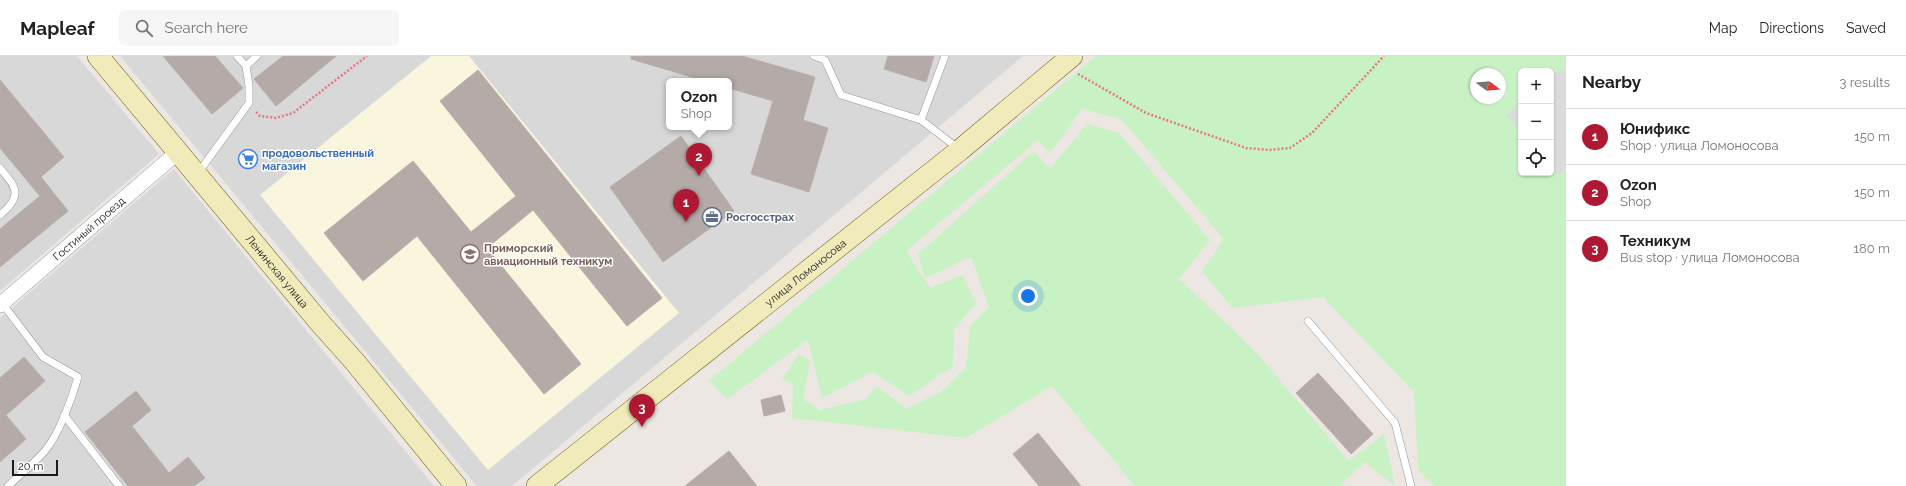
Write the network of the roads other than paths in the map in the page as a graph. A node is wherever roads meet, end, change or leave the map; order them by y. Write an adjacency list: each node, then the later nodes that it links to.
1 (98, 56): 10 (main road, Ленинская улица)
2 (237, 56): 7 (lane)
3 (257, 56): 7 (lane)
4 (814, 56): 8 (lane)
5 (945, 56): 8 (lane)
6 (1067, 60): 9 (main road, улица Ломоносова)
7 (246, 66): 12 (lane)
8 (921, 120): 9 (lane)
9 (960, 150): 20 (main road, улица Ломоносова)
10 (178, 152): 12 (main road, Ленинская улица); 14 (street, Гостиный проезд)
11 (0, 168): 13 (lane)
12 (197, 174): 19 (main road, Ленинская улица)
13 (0, 215)
14 (1, 304): 16 (lane)
15 (1308, 321): 21 (lane)
16 (64, 415): 17 (lane); 18 (lane)
17 (8, 486)
18 (119, 486)
19 (456, 486)
20 (537, 486)
21 (1411, 486)

